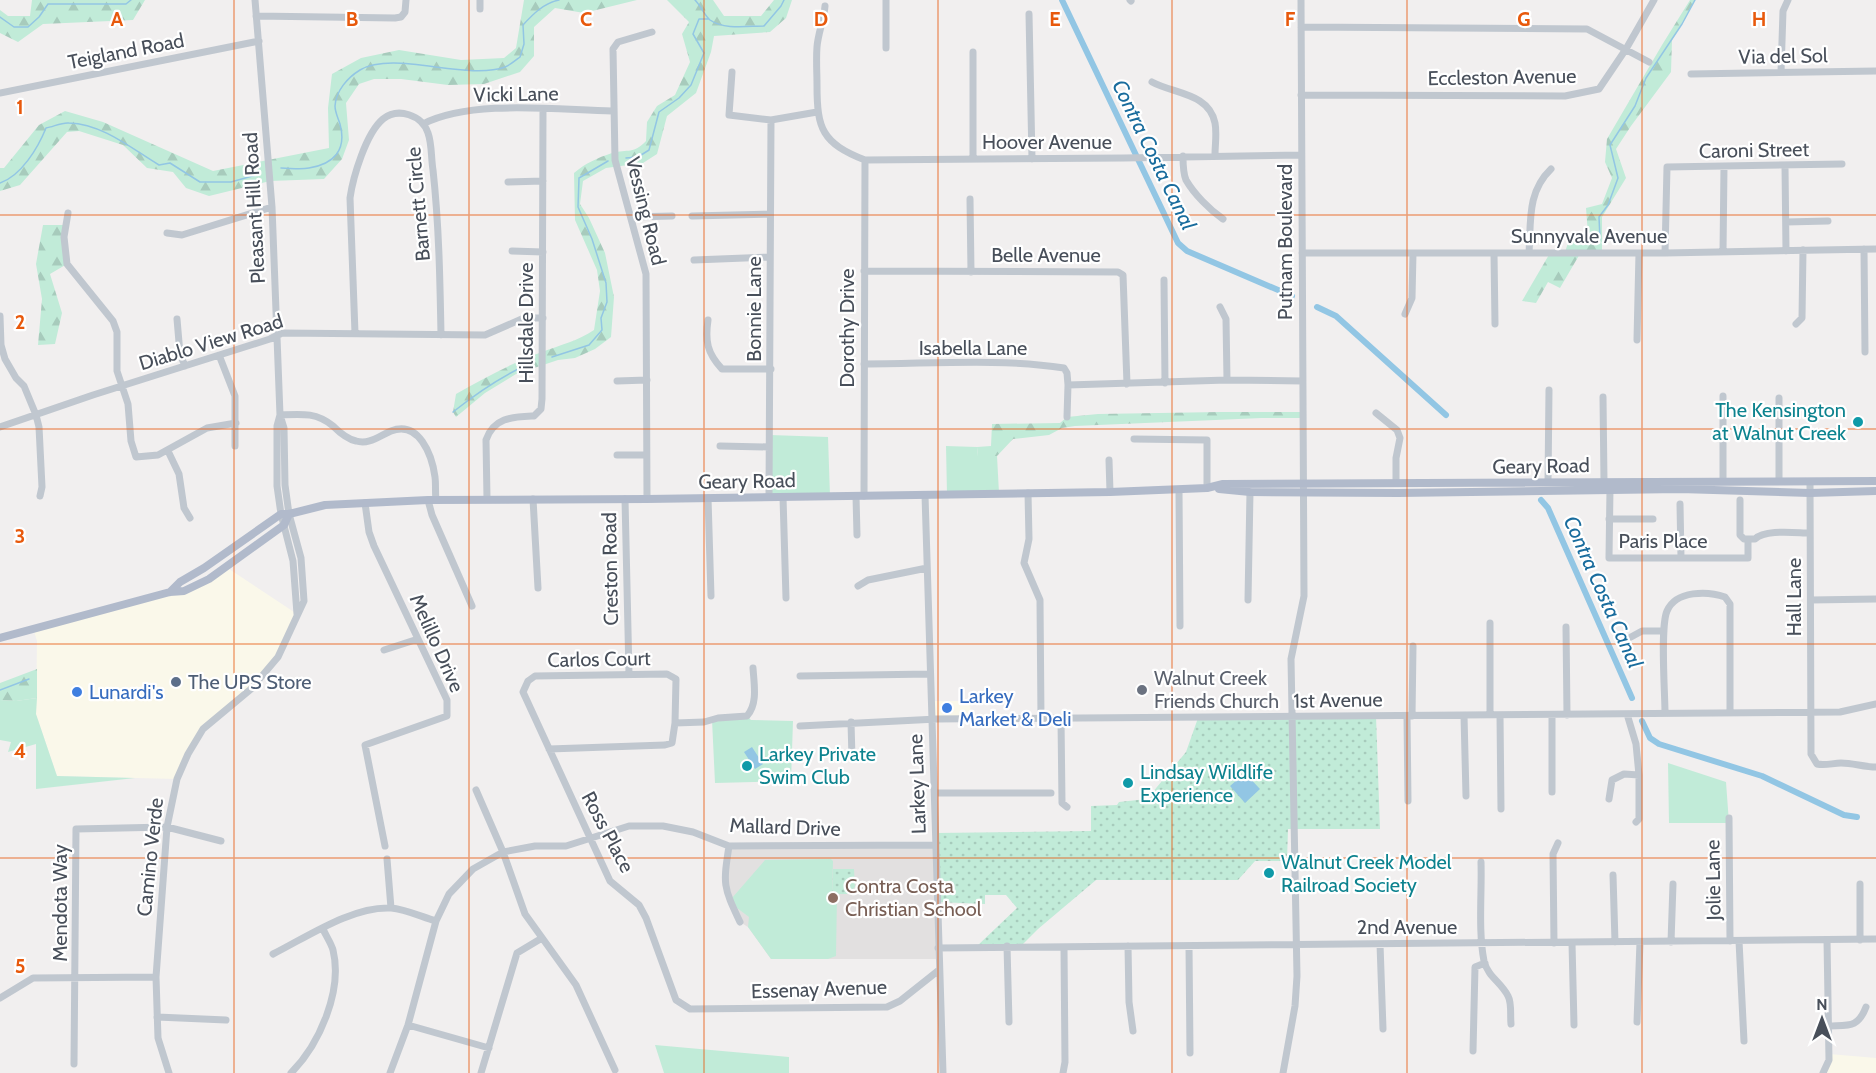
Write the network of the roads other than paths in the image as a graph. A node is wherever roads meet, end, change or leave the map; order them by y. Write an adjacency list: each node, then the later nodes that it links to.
1 (255, 0): 11 (street, Pleasant Hill Road)
2 (406, 0): 11 (street)
3 (480, 0): 9 (street)
4 (886, 0): 15 (street)
5 (1301, 0): 12 (street, Putnam Boulevard)
6 (1654, 0): 16 (street, Eccleston Avenue)
7 (1788, 0): 21 (street)
8 (825, 6): 28 (street)
9 (480, 9)
10 (1029, 15): 35 (street)
11 (256, 16): 14 (street, Pleasant Hill Road)
12 (1301, 27): 16 (street); 25 (street, Putnam Boulevard)
13 (652, 32): 27 (street, Vessing Road)
14 (259, 40): 24 (street, Teigland Road); 44 (street, Pleasant Hill Road)
15 (886, 48)
16 (1626, 49): 18 (street); 25 (street, Eccleston Avenue)
17 (973, 52): 34 (street)
18 (1649, 62)
19 (1876, 71): 21 (street, Via del Sol)
20 (732, 72): 29 (street)
21 (1780, 72): 22 (street, Via del Sol)
22 (1691, 74)
23 (1152, 82): 31 (street)
24 (0, 93)
25 (1301, 95): 32 (street, Putnam Boulevard)
26 (543, 109): 27 (street, Vicki Lane); 30 (street, Vicki Lane); 41 (street, Hillsdale Drive)
27 (612, 111): 49 (street, Vessing Road)
28 (817, 112): 29 (street); 36 (street, Hoover Avenue)
29 (771, 120): 46 (street, Bonnie Lane)
30 (423, 124): 80 (street, Barnett Circle); 81 (street, Barnett Circle)
31 (1215, 155): 32 (street, Hoover Avenue); 33 (street, Hoover Avenue)
32 (1301, 155): 61 (street, Putnam Boulevard)
33 (1183, 156): 35 (street, Hoover Avenue); 50 (street)
34 (973, 159): 35 (street, Hoover Avenue); 36 (street, Hoover Avenue)
35 (1032, 159)
36 (865, 160): 69 (street, Dorothy Drive)
37 (1842, 164): 38 (street, Caroni Street)
38 (1785, 166): 39 (street, Caroni Street); 52 (street)
39 (1724, 167): 60 (street); 66 (street, Caroni Street)
40 (1551, 169): 64 (street)
41 (543, 181): 42 (street); 59 (street, Hillsdale Drive)
42 (508, 182)
43 (970, 199): 70 (street)
44 (272, 207): 53 (street); 82 (street, Pleasant Hill Road)
45 (68, 213): 96 (street)
46 (770, 214): 48 (street); 67 (street, Bonnie Lane)
47 (672, 216): 49 (street)
48 (692, 216)
49 (631, 217): 89 (street, Vessing Road)
50 (1223, 219)
51 (1828, 221): 52 (street)
52 (1786, 222): 57 (street)
53 (167, 233)
54 (1864, 249): 55 (street, Sunnyvale Avenue); 56 (street, Sunnyvale Avenue); 84 (street)
55 (1876, 249)
56 (1803, 250): 57 (street, Sunnyvale Avenue); 79 (street)
57 (1786, 251): 60 (street, Sunnyvale Avenue)
58 (512, 252): 59 (street)
59 (543, 252): 75 (street, Hillsdale Drive)
60 (1723, 252): 66 (street, Sunnyvale Avenue)
61 (1302, 253): 62 (street, Sunnyvale Avenue); 92 (street, Putnam Boulevard)
62 (1413, 253): 63 (street, Sunnyvale Avenue); 73 (street)
63 (1494, 253): 64 (street, Sunnyvale Avenue); 78 (street)
64 (1529, 253): 65 (street, Sunnyvale Avenue)
65 (1639, 253): 66 (street, Sunnyvale Avenue); 83 (street)
66 (1665, 253)
67 (770, 257): 68 (street); 88 (street, Bonnie Lane)
68 (694, 260)
69 (864, 271): 70 (street, Belle Avenue); 86 (street, Dorothy Drive)
70 (971, 272): 94 (street, Belle Avenue)
71 (1164, 280): 93 (street)
72 (1221, 307): 90 (street)
73 (1405, 314)
74 (0, 316): 103 (street)
75 (543, 318): 81 (street, Diablo View Road); 138 (street, Hillsdale Drive)
76 (177, 320): 87 (street)
77 (708, 320): 88 (street)
78 (1496, 324)
79 (1796, 324)
80 (355, 333): 81 (street, Diablo View Road); 82 (street, Diablo View Road)
81 (441, 335)
82 (277, 336): 85 (street, Diablo View Road); 102 (street, Pleasant Hill Road)
83 (1637, 340)
84 (1865, 352)
85 (219, 355): 87 (street, Diablo View Road); 105 (street)
86 (864, 364): 95 (street, Isabella Lane); 134 (street, Dorothy Drive)
87 (185, 366): 96 (street, Diablo View Road)
88 (771, 369): 110 (street, Bonnie Lane)
89 (647, 380): 91 (street); 112 (street, Vessing Road)
90 (1227, 380): 92 (street); 93 (street)
91 (617, 381)
92 (1302, 381): 123 (street, Putnam Boulevard)
93 (1165, 383): 94 (street)
94 (1127, 384): 95 (street)
95 (1068, 385): 104 (street)
96 (123, 387): 103 (street, Diablo View Road); 111 (street)
97 (1550, 390): 118 (street)
98 (1723, 396): 115 (street)
99 (1604, 397): 119 (street)
100 (1779, 398): 116 (street)
101 (1376, 413): 121 (street)
102 (280, 415): 142 (street); 146 (street, Pleasant Hill Road)
103 (36, 416): 106 (street, Diablo View Road); 133 (street)
104 (1067, 417)
105 (236, 423): 108 (street); 111 (street)
106 (0, 427)
107 (1134, 439): 122 (street)
108 (235, 446)
109 (720, 446): 110 (street)
110 (769, 447): 135 (street, Bonnie Lane)
111 (168, 451): 147 (street)
112 (646, 454): 113 (street); 141 (street, Vessing Road)
113 (617, 455)
114 (1109, 460): 128 (street)
115 (1723, 481): 116 (main road, Geary Road); 119 (main road, Geary Road); 126 (main road)
116 (1779, 481): 120 (main road, Geary Road)
117 (1876, 481): 120 (main road, Geary Road)
118 (1548, 482): 119 (main road, Geary Road); 121 (main road, Geary Road)
119 (1604, 482)
120 (1810, 482): 131 (street, Hall Lane)
121 (1396, 483): 123 (main road, Geary Road)
122 (1207, 488): 123 (main road, Geary Road); 125 (main road, Geary Road); 129 (main road, Geary Road)
123 (1303, 488): 124 (main road, Geary Road); 129 (main road, Geary Road); 191 (street, Putnam Boulevard)
124 (1610, 489): 126 (main road, Geary Road); 148 (street, Paris Place)
125 (1179, 490): 128 (main road, Geary Road); 167 (street)
126 (1723, 491): 131 (main road, Geary Road)
127 (1876, 491): 131 (main road, Geary Road)
128 (1110, 492): 130 (main road, Geary Road)
129 (1250, 492): 162 (street)
130 (1028, 493): 132 (main road, Geary Road); 194 (street)
131 (1810, 493): 151 (street, Hall Lane)
132 (925, 495): 134 (main road, Geary Road); 155 (street, Larkey Lane)
133 (40, 496)
134 (860, 496): 136 (main road, Geary Road); 152 (street, Dorothy Drive)
135 (769, 497): 136 (main road, Geary Road); 137 (main road, Geary Road)
136 (783, 497): 160 (street)
137 (708, 498): 141 (main road, Geary Road); 159 (street)
138 (487, 499): 139 (main road, Geary Road); 142 (main road, Geary Road)
139 (533, 499): 140 (main road, Geary Road); 157 (street)
140 (625, 499): 141 (main road, Geary Road); 176 (street, Creston Road)
141 (647, 499)
142 (432, 500): 144 (main road, Geary Road); 164 (street)
143 (1740, 500): 153 (street)
144 (365, 502): 146 (main road, Geary Road); 172 (street, Melillo Drive)
145 (1680, 504): 154 (street)
146 (285, 514): 150 (main road); 158 (main road, Geary Road); 165 (street, Camino Verde)
147 (190, 518)
148 (1609, 519): 149 (street); 154 (street, Paris Place)
149 (1653, 519)
150 (284, 525): 158 (main road); 165 (street, Camino Verde)
151 (1810, 532): 153 (street); 163 (street, Hall Lane)
152 (856, 535)
153 (1748, 539): 154 (street, Paris Place)
154 (1681, 558)
155 (927, 568): 156 (street); 177 (street, Larkey Lane)
156 (858, 586)
157 (538, 588)
158 (170, 592): 171 (main road)
159 (711, 596)
160 (786, 598)
161 (1876, 599): 163 (street)
162 (1248, 600)
163 (1811, 600): 181 (street, Hall Lane)
164 (472, 606)
165 (297, 614): 213 (street, Camino Verde)
166 (1490, 622): 186 (street)
167 (1180, 626)
168 (1566, 627): 189 (street)
169 (1664, 631): 170 (street); 182 (street); 183 (street)
170 (1631, 637)
171 (0, 638)
172 (418, 639): 174 (street); 218 (street, Melillo Drive)
173 (1413, 646): 190 (street)
174 (384, 650)
175 (753, 668): 195 (street)
176 (629, 674): 179 (street, Carlos Court); 195 (street, Carlos Court)
177 (930, 674): 178 (street); 193 (street, Larkey Lane)
178 (800, 676)
179 (523, 692): 198 (street, Ross Place)
180 (1876, 704): 181 (street, 1st Avenue)
181 (1812, 712): 183 (street, 1st Avenue); 200 (street, Hall Lane)
182 (1665, 713): 183 (street, 1st Avenue); 184 (street, 1st Avenue)
183 (1730, 713)
184 (1627, 714): 189 (street, 1st Avenue); 201 (street)
185 (1464, 715): 186 (street, 1st Avenue); 190 (street, 1st Avenue); 206 (street)
186 (1490, 715): 187 (street, 1st Avenue)
187 (1500, 715): 188 (street, 1st Avenue); 210 (street)
188 (1552, 715): 189 (street, 1st Avenue); 203 (street)
189 (1567, 715)
190 (1410, 716): 191 (street, 1st Avenue); 208 (street)
191 (1292, 717): 192 (street, 1st Avenue); 243 (street, Putnam Boulevard)
192 (1060, 719): 194 (street, 1st Avenue); 209 (street)
193 (931, 720): 194 (street, 1st Avenue); 196 (street, 1st Avenue); 204 (street, Larkey Lane)
194 (1041, 720)
195 (675, 723): 198 (street, Carlos Court)
196 (851, 723): 197 (street, 1st Avenue); 199 (street)
197 (800, 726)
198 (549, 748): 214 (street, Ross Place)
199 (852, 758)
200 (1876, 767)
201 (1639, 775): 207 (street); 212 (street)
202 (476, 790): 220 (street)
203 (1552, 792)
204 (935, 793): 205 (street); 217 (street, Larkey Lane)
205 (1052, 793)
206 (1466, 796)
207 (1609, 799)
208 (1408, 801)
209 (1067, 807)
210 (1501, 809)
211 (1729, 818): 234 (street, Jolie Lane)
212 (1636, 822)
213 (166, 827): 215 (street); 252 (street, Camino Verde); 253 (street, Mendota Way)
214 (590, 837): 219 (street, Mallard Drive); 220 (street, Mallard Drive); 256 (street, Ross Place)
215 (221, 841)
216 (1557, 843): 240 (street)
217 (935, 845): 219 (street, Mallard Drive); 248 (street, Larkey Lane)
218 (385, 846)
219 (729, 846): 228 (street)
220 (503, 852): 227 (street, Mallard Drive); 230 (street)
221 (387, 859): 226 (street)
222 (1481, 862): 239 (street)
223 (1613, 875): 236 (street)
224 (1672, 884): 238 (street)
225 (1860, 884): 233 (street)
226 (391, 908): 227 (street); 229 (street)
227 (436, 921): 262 (street, Mallard Drive)
228 (740, 922)
229 (323, 929): 249 (street); 274 (street)
230 (542, 938): 268 (street); 272 (street)
231 (1876, 939): 233 (street, 2nd Avenue)
232 (1827, 940): 233 (street, 2nd Avenue); 235 (street, 2nd Avenue); 264 (street)
233 (1860, 940)
234 (1730, 941): 235 (street, 2nd Avenue); 238 (street, 2nd Avenue)
235 (1739, 941): 267 (street)
236 (1615, 942): 237 (street, 2nd Avenue); 241 (street, 2nd Avenue)
237 (1640, 942): 238 (street, 2nd Avenue); 260 (street)
238 (1671, 942)
239 (1482, 943): 240 (street, 2nd Avenue); 242 (street, 2nd Avenue); 250 (street)
240 (1554, 943): 241 (street, 2nd Avenue)
241 (1572, 943): 263 (street)
242 (1380, 944): 243 (street, 2nd Avenue); 265 (street)
243 (1296, 945): 246 (street, 2nd Avenue); 279 (street, Putnam Boulevard)
244 (1007, 946): 247 (street, 2nd Avenue); 248 (street, 2nd Avenue); 259 (street)
245 (1128, 946): 246 (street, 2nd Avenue); 247 (street, 2nd Avenue); 266 (street)
246 (1189, 946): 270 (street)
247 (1064, 947): 278 (street)
248 (938, 948): 251 (street, Larkey Lane)
249 (273, 954)
250 (1485, 963): 261 (street); 269 (street)
251 (939, 970): 256 (street, Essenay Avenue); 277 (street, Larkey Lane)
252 (156, 977): 253 (street); 257 (street, Camino Verde)
253 (76, 978): 254 (street); 271 (street, Mendota Way)
254 (0, 998)
255 (1866, 1007): 264 (street)
256 (690, 1009)
257 (157, 1017): 258 (street); 273 (street, Camino Verde)
258 (226, 1020)
259 (1008, 1022)
260 (1637, 1022)
261 (1511, 1024)
262 (408, 1025): 268 (street); 275 (street, Mallard Drive)
263 (1574, 1025)
264 (1829, 1026): 280 (street)
265 (1383, 1029)
266 (1133, 1031)
267 (1744, 1041)
268 (489, 1048): 276 (street)
269 (1473, 1051)
270 (1190, 1053)
271 (74, 1064)
272 (615, 1070)
273 (169, 1073)
274 (291, 1073)
275 (390, 1073)
276 (481, 1073)
277 (943, 1073)
278 (1062, 1073)
279 (1283, 1073)
280 (1823, 1073)

